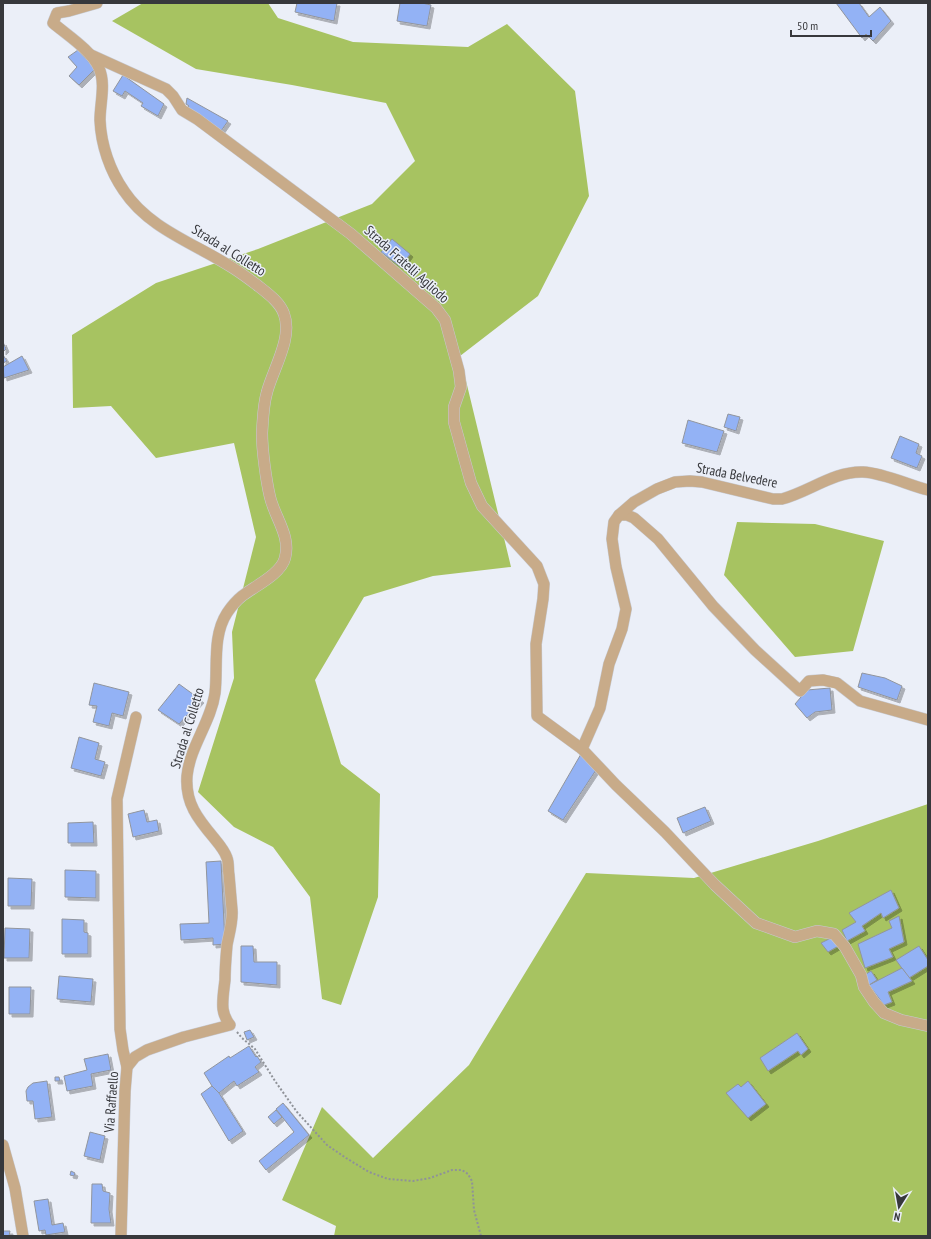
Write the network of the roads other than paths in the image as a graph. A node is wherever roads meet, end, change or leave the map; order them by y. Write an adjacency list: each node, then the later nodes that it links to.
1 (97, 3): 2 (street, Strada al Colletto)
2 (90, 55): 7 (street, Strada Fratelli Agliodo); 8 (street, Strada al Colletto)
3 (928, 490): 4 (street, Strada Belvedere)
4 (619, 515): 6 (street); 7 (street)
5 (136, 717): 10 (street)
6 (928, 720)
7 (582, 749): 9 (street)
8 (228, 1022): 10 (street, Via Raffaello)
9 (928, 1026)
10 (128, 1067): 13 (street, Via Raffaello)
11 (3, 1145): 12 (street)
12 (23, 1236)
13 (120, 1236)

